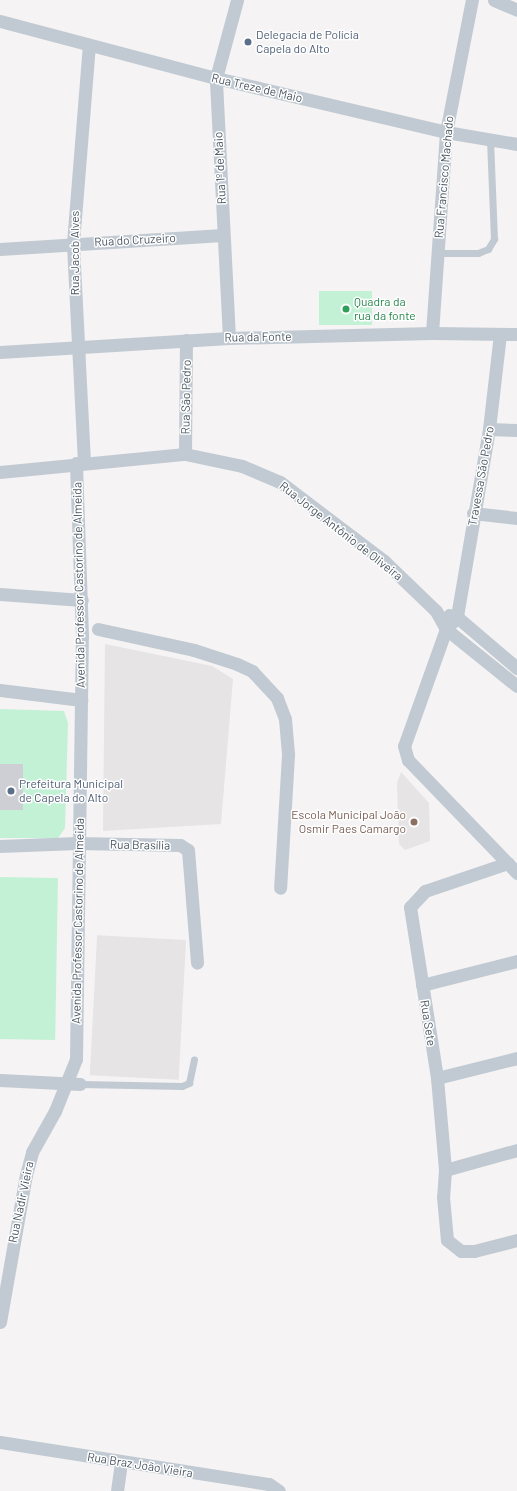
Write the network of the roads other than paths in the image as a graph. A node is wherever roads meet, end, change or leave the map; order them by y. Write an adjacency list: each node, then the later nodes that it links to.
1 (237, 0): 7 (street, Rua 1º de Maio)
2 (472, 0): 8 (street, Rua Francisco Machado)
3 (494, 0): 4 (street)
4 (517, 10)
5 (0, 20): 6 (street, Rua Treze de Maio)
6 (89, 45): 7 (street, Rua Treze de Maio); 12 (street, Rua Jacob Alves)
7 (216, 78): 8 (street, Rua Treze de Maio); 11 (street, Rua 1º de Maio)
8 (446, 132): 9 (street, Rua Treze de Maio); 14 (street, Rua Francisco Machado)
9 (490, 140): 10 (street, Rua Treze de Maio); 14 (lane)
10 (517, 144)
11 (223, 235): 12 (street, Rua do Cruzeiro); 18 (street, Rua 1º de Maio)
12 (73, 243): 13 (street, Rua do Cruzeiro); 20 (street, Rua Jacob Alves)
13 (0, 249)
14 (437, 253): 15 (street, Rua Francisco Machado)
15 (432, 333): 16 (street, Rua da Fonte); 18 (street, Rua da Fonte)
16 (500, 334): 17 (street, Rua da Fonte); 22 (street, Travessa São Pedro)
17 (517, 334)
18 (229, 338): 19 (street, Rua da Fonte)
19 (186, 340): 20 (street, Rua da Fonte); 24 (street, Rua São Pedro)
20 (78, 348): 21 (street, Rua da Fonte); 25 (street, Rua Jacob Alves)
21 (0, 352)
22 (489, 429): 23 (street); 27 (street, Travessa São Pedro)
23 (517, 430)
24 (185, 454): 25 (street, Rua Jorge Antônio de Oliveira); 31 (street, Rua Jorge Antônio de Oliveira)
25 (80, 462): 26 (street, Rua Jorge Antônio de Oliveira); 30 (street, Avenida Professor Castorino de Almeida)
26 (0, 472)
27 (474, 513): 28 (street); 32 (street, Travessa São Pedro)
28 (517, 518)
29 (0, 594): 30 (street)
30 (82, 600): 38 (street, Avenida Professor Castorino de Almeida)
31 (436, 611): 32 (street); 34 (street)
32 (457, 617): 34 (street); 35 (street)
33 (98, 629): 43 (street)
34 (446, 630): 36 (street); 41 (street)
35 (517, 668)
36 (517, 686)
37 (0, 690): 38 (street)
38 (81, 700): 39 (street, Avenida Professor Castorino de Almeida)
39 (77, 843): 40 (street, Rua Brasília); 45 (street, Rua Brasília); 51 (street, Avenida Professor Castorino de Almeida)
40 (0, 846)
41 (508, 863): 42 (street); 46 (street, Rua Sete)
42 (517, 873)
43 (280, 888)
44 (517, 962): 46 (street)
45 (197, 964)
46 (422, 985): 49 (street, Rua Sete)
47 (517, 1058): 49 (street)
48 (194, 1060): 51 (lane)
49 (437, 1078): 54 (street, Rua Sete)
50 (0, 1080): 51 (street)
51 (74, 1084): 52 (street, Avenida Professor Castorino de Almeida)
52 (55, 1111): 56 (street, Rua Nadir Vieira)
53 (517, 1150): 54 (street)
54 (445, 1170): 55 (street, Rua Sete)
55 (517, 1240)
56 (0, 1322)
57 (0, 1442): 58 (street, Rua Braz João Vieira)
58 (120, 1462): 59 (street, Rua Braz João Vieira); 60 (street)
59 (231, 1485): 61 (street, Rua Braz João Vieira)
60 (117, 1491)
61 (279, 1491)

